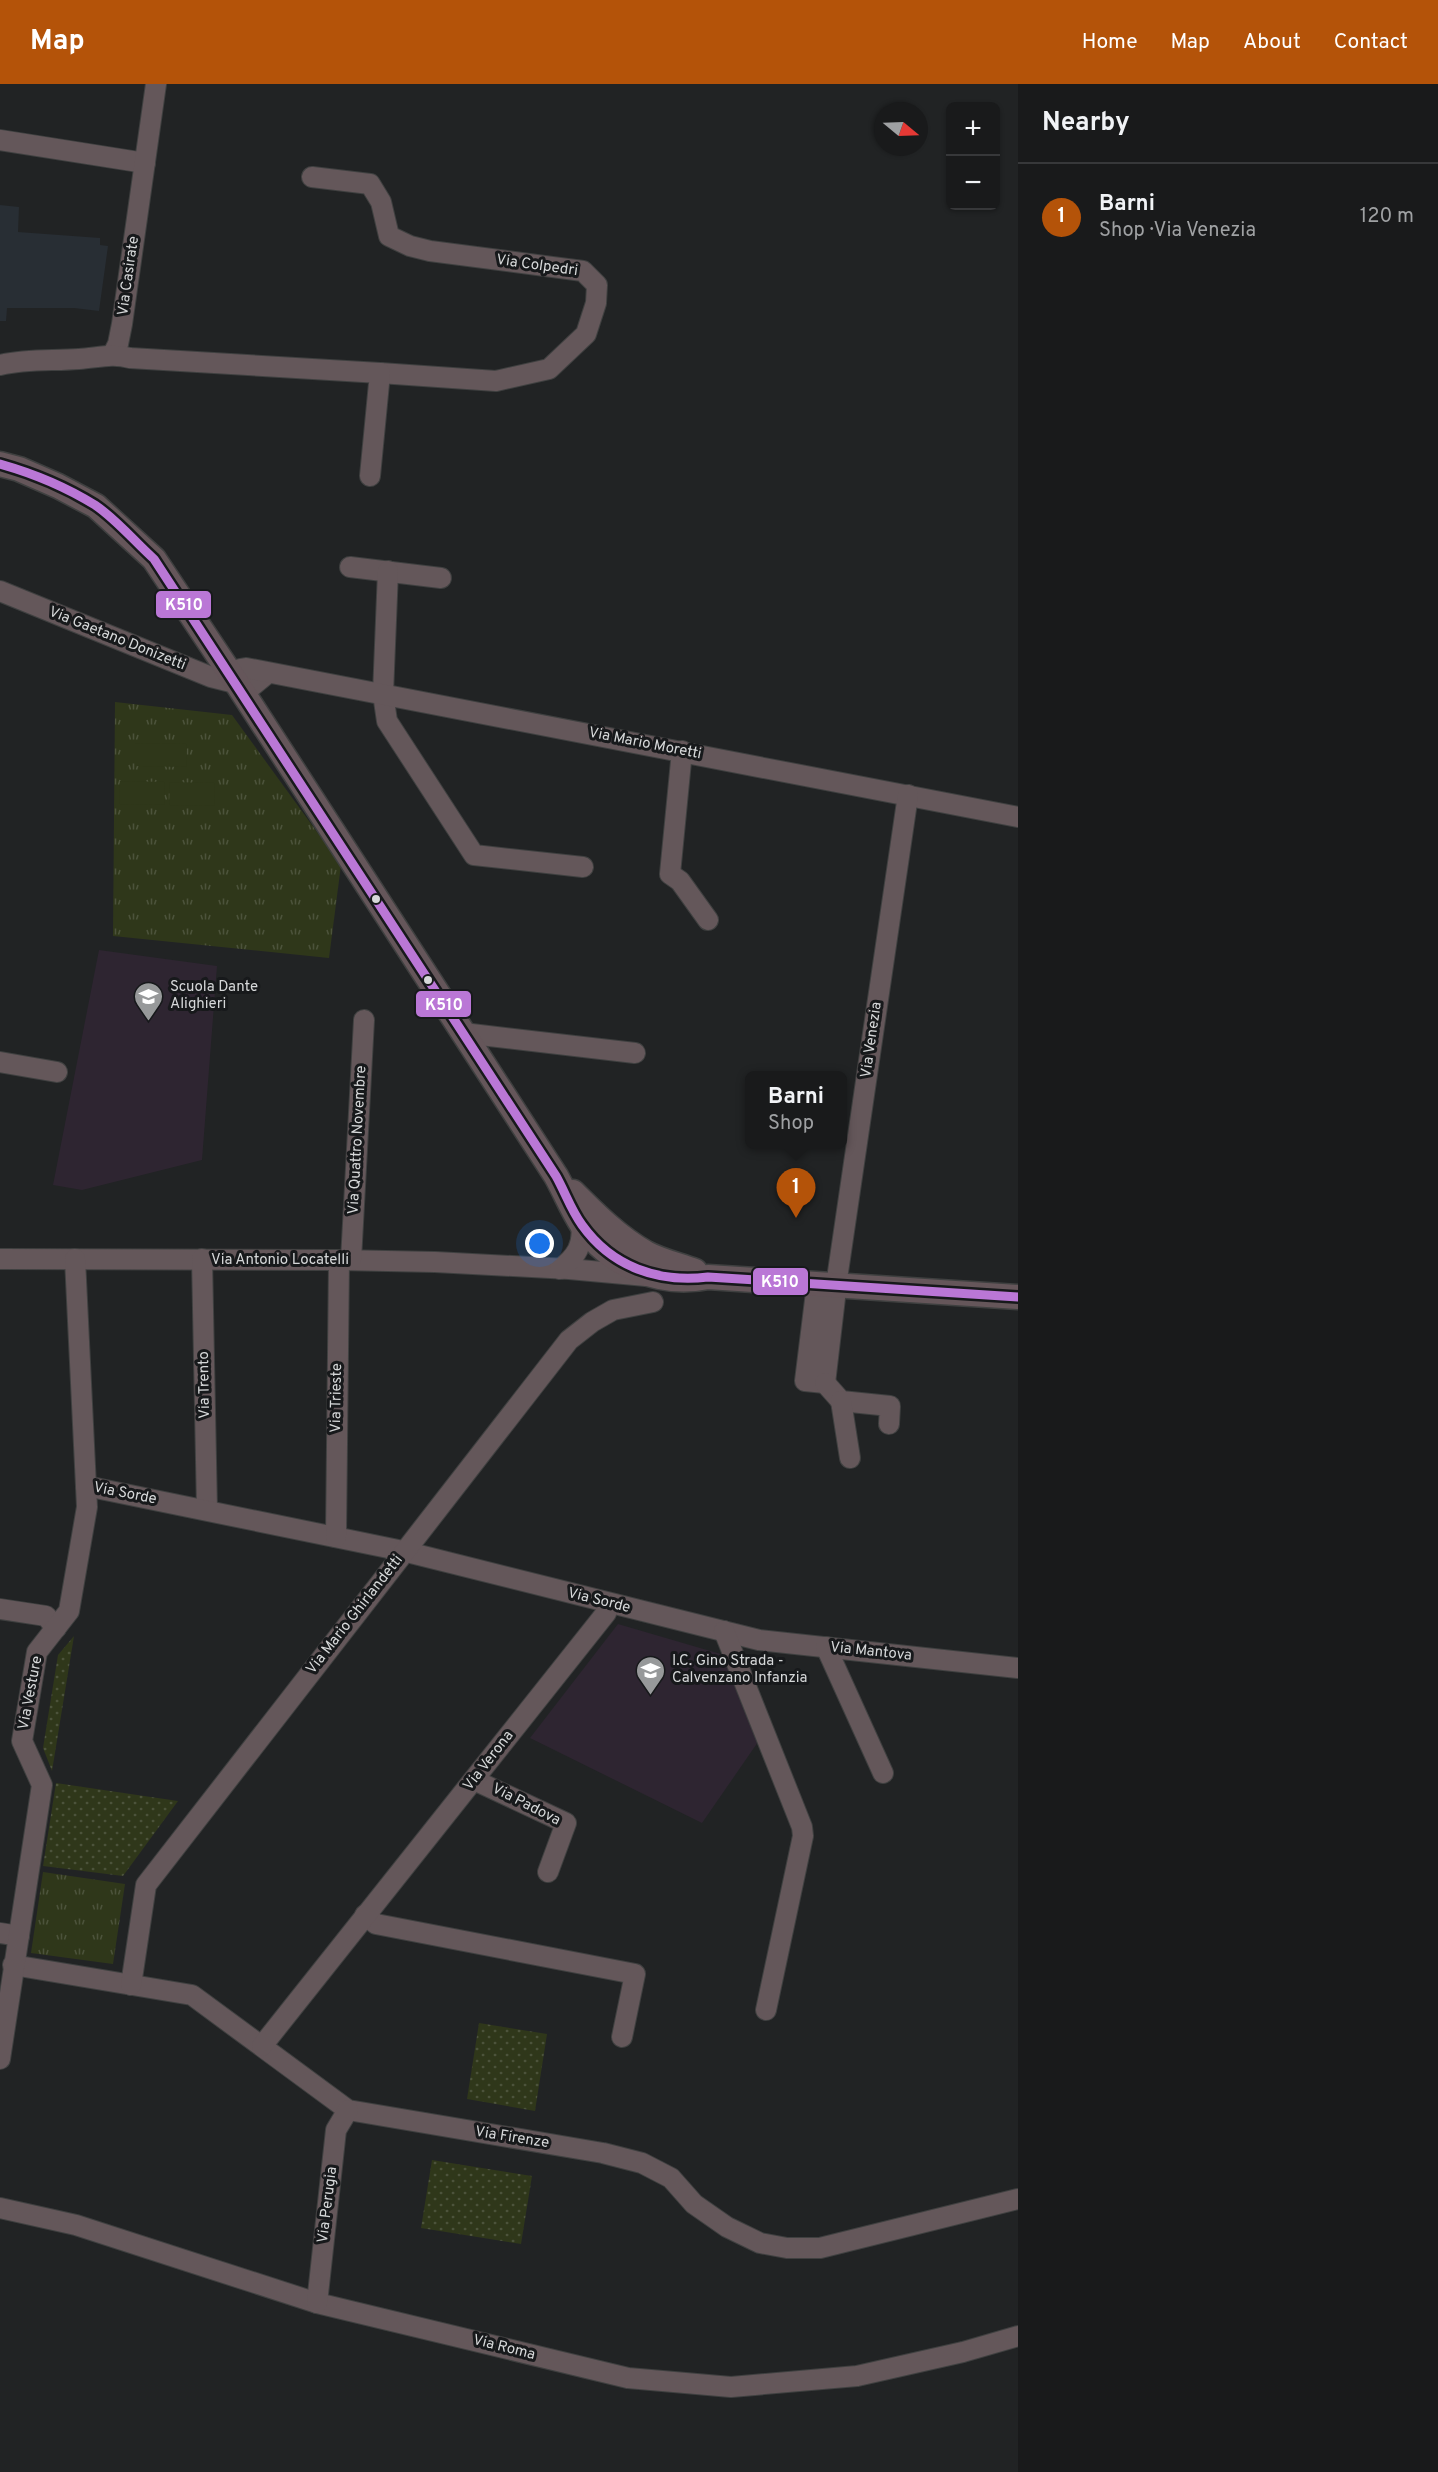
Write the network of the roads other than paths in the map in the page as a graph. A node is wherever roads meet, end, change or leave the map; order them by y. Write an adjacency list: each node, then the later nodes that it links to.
1 (156, 84): 3 (street, Via Casirate)
2 (0, 140): 3 (street)
3 (145, 163): 5 (street, Via Casirate)
4 (312, 177): 7 (street, Via Colpedri)
5 (113, 354): 6 (street); 7 (street, Via Colpedri)
6 (0, 365)
7 (380, 373): 9 (street)
8 (0, 464): 14 (main road)
9 (370, 476)
10 (350, 567): 11 (street)
11 (388, 572): 12 (street); 15 (street)
12 (441, 578)
13 (0, 591): 14 (street, Via Gaetano Donizetti)
14 (236, 682): 15 (street, Via Mario Moretti); 22 (main road)
15 (383, 694): 16 (street, Via Mario Moretti); 19 (street)
16 (682, 752): 17 (street, Via Mario Moretti); 20 (street)
17 (908, 795): 18 (street, Via Mario Moretti); 34 (street, Via Venezia)
18 (1018, 817)
19 (583, 867)
20 (708, 920)
21 (364, 1020): 31 (street, Via Quattro Novembre)
22 (463, 1033): 23 (street); 26 (main road)
23 (635, 1053)
24 (0, 1062): 25 (street)
25 (57, 1072)
26 (556, 1176): 27 (main road); 32 (main road)
27 (581, 1224): 32 (main road); 33 (street)
28 (0, 1259): 29 (street, Via Antonio Locatelli)
29 (75, 1259): 30 (street, Via Antonio Locatelli); 40 (street, Via Vesture)
30 (202, 1260): 31 (street, Via Antonio Locatelli); 41 (street, Via Trento)
31 (345, 1260): 33 (street, Via Antonio Locatelli); 42 (street, Via Trieste)
32 (634, 1262): 33 (street, Via Antonio Locatelli); 33 (street, Via Antonio Locatelli); 34 (main road)
33 (564, 1269)
34 (827, 1285): 35 (main road); 37 (street)
35 (1018, 1297)
36 (653, 1302): 43 (street, Via Mario Ghirlandetti)
37 (841, 1401): 38 (street); 39 (street)
38 (889, 1424)
39 (850, 1458)
40 (86, 1486): 41 (street, Via Sorde); 46 (street, Via Vesture)
41 (207, 1510): 42 (street, Via Sorde)
42 (336, 1537): 43 (street, Via Sorde)
43 (403, 1551): 44 (street, Via Sorde); 56 (street, Via Mario Ghirlandetti)
44 (609, 1604): 47 (street, Via Sorde); 51 (street, Via Verona)
45 (0, 1609): 46 (street)
46 (56, 1628): 54 (street, Via Vesture)
47 (724, 1631): 48 (street, Via Mantova); 57 (street)
48 (826, 1647): 49 (street, Via Mantova); 50 (street)
49 (1018, 1668)
50 (883, 1773)
51 (474, 1780): 52 (street, Via Padova); 53 (street, Via Verona)
52 (548, 1872)
53 (365, 1915): 58 (street); 59 (street, Via Verona)
54 (9, 1935): 55 (street, Via Vesture)
55 (13, 1965): 56 (street, Via Firenze); 60 (street, Via Vesture)
56 (131, 1985): 59 (street, Via Firenze)
57 (766, 2010)
58 (622, 2037)
59 (262, 2046): 61 (street, Via Firenze)
60 (0, 2060)
61 (348, 2110): 62 (street, Via Firenze); 64 (street, Via Perugia)
62 (1018, 2199)
63 (0, 2208): 64 (street, Via Roma)
64 (317, 2303): 65 (street, Via Roma)
65 (1018, 2336)

